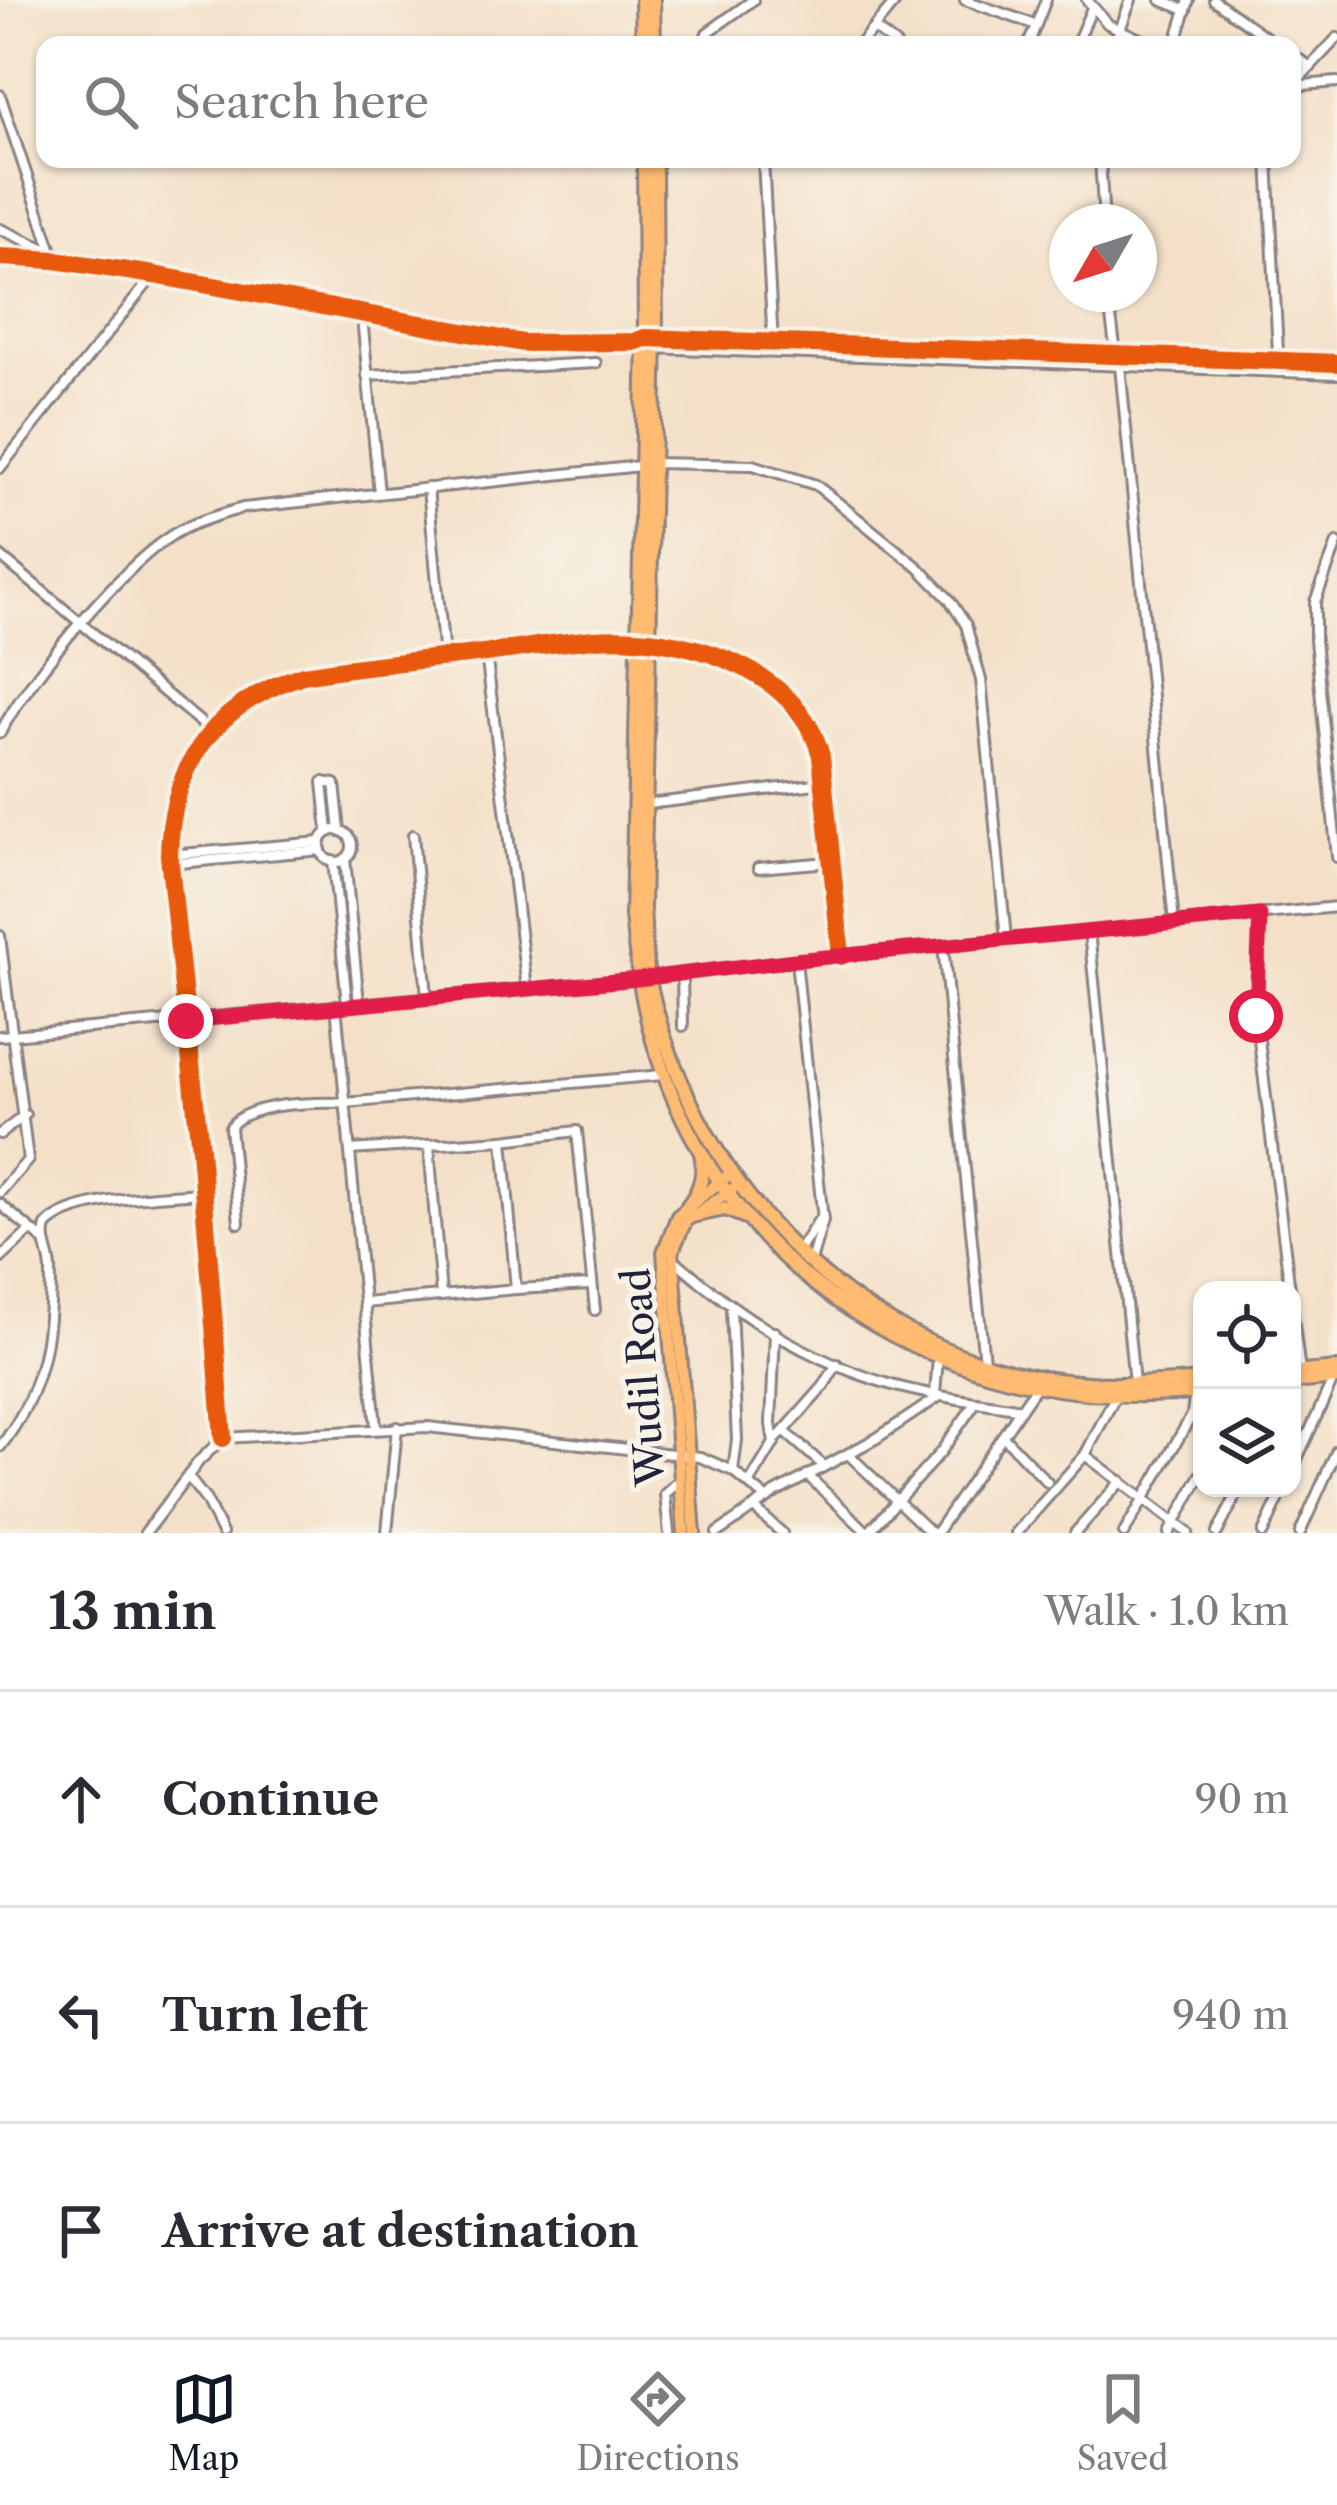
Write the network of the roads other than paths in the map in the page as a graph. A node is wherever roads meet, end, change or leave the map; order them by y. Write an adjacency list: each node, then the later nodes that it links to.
1 (642, 0): 15 (highway)
2 (653, 0): 16 (highway)
3 (753, 0): 17 (street)
4 (897, 0): 13 (street)
5 (965, 0): 12 (street)
6 (1046, 0): 12 (street)
7 (1131, 0): 14 (street)
8 (1161, 0): 11 (street)
9 (1214, 0): 25 (street)
10 (1087, 3): 14 (street); 21 (street)
11 (1188, 5): 24 (street)
12 (1036, 25): 20 (street)
13 (874, 29): 18 (street); 19 (street)
14 (1120, 32): 22 (street); 23 (street)
15 (643, 36)
16 (654, 36)
17 (706, 36)
18 (868, 36)
19 (884, 36)
20 (1032, 36)
21 (1078, 36)
22 (1118, 36)
23 (1130, 36)
24 (1178, 36)
25 (1264, 36)
26 (1337, 38): 28 (street)
27 (1301, 61): 28 (street)
28 (1311, 67): 29 (street)
29 (1301, 77)
30 (1337, 82): 31 (street)
31 (1301, 85)
32 (0, 99): 40 (street)
33 (644, 168): 45 (highway)
34 (655, 168): 45 (highway)
35 (764, 168): 46 (street)
36 (1101, 168): 38 (street)
37 (1269, 168): 48 (street)
38 (1103, 204)
39 (0, 229): 40 (street)
40 (53, 256): 41 (street); 42 (street)
41 (0, 257)
42 (154, 275): 45 (street); 56 (street)
43 (1110, 312): 47 (street)
44 (364, 328): 54 (street)
45 (647, 343): 46 (street); 55 (highway)
46 (774, 349): 47 (street); 51 (street)
47 (1116, 354): 48 (street)
48 (1280, 360): 50 (street); 52 (street)
49 (596, 363): 54 (street)
50 (1337, 363)
51 (1120, 366): 52 (street); 83 (street)
52 (1279, 372): 53 (street)
53 (1337, 374)
54 (367, 375): 58 (street)
55 (646, 464): 57 (street); 62 (highway); 86 (street)
56 (0, 468)
57 (428, 488): 58 (street); 64 (street)
58 (379, 493): 61 (street)
59 (1337, 542): 73 (street)
60 (0, 556): 61 (street)
61 (83, 624): 65 (street); 66 (street)
62 (643, 640): 63 (street); 67 (street); 68 (highway); 91 (highway)
63 (486, 653): 64 (street); 92 (street)
64 (444, 657): 65 (street)
65 (211, 730): 75 (street)
66 (0, 733)
67 (824, 783): 68 (street); 77 (street)
68 (646, 804): 91 (highway)
69 (340, 830): 70 (street); 70 (street); 74 (street)
70 (328, 832): 72 (street)
71 (413, 836): 93 (street)
72 (321, 846): 75 (street); 76 (street)
73 (1337, 857)
74 (344, 859): 76 (street); 79 (street)
75 (169, 860): 96 (street)
76 (333, 861): 81 (street)
77 (830, 862): 78 (street); 88 (street)
78 (758, 868)
79 (350, 907): 81 (street); 94 (street)
80 (1337, 907): 82 (street)
81 (338, 908): 95 (street)
82 (1260, 915): 83 (street); 123 (street)
83 (1174, 923): 84 (street)
84 (1090, 931): 86 (street); 140 (street)
85 (0, 935): 98 (street)
86 (1006, 939): 87 (street)
87 (944, 946): 88 (street); 134 (street)
88 (841, 956): 89 (street)
89 (796, 960): 90 (street); 114 (street)
90 (682, 973): 91 (street); 97 (street)
91 (643, 978): 92 (street); 101 (highway); 109 (highway)
92 (527, 989): 93 (street)
93 (427, 997): 94 (street)
94 (359, 1003): 95 (street)
95 (342, 1004): 96 (street); 102 (street)
96 (186, 1021): 98 (street); 111 (street)
97 (683, 1026)
98 (14, 1034): 99 (street); 103 (street)
99 (1, 1036): 100 (street)
100 (0, 1046)
101 (664, 1074): 102 (street); 107 (highway)
102 (345, 1102): 108 (street); 116 (street)
103 (25, 1115): 104 (street); 110 (street)
104 (0, 1134)
105 (503, 1140): 106 (street); 125 (street); 126 (street)
106 (429, 1145): 108 (street); 127 (street)
107 (700, 1145): 109 (highway); 113 (highway)
108 (350, 1150): 128 (street)
109 (730, 1182): 113 (main road, Wudil Road); 115 (highway); 119 (highway)
110 (0, 1192)
111 (202, 1193): 118 (street); 149 (street)
112 (0, 1204): 117 (street)
113 (690, 1211): 115 (highway); 120 (main road, Wudil Road); 124 (main road, Wudil Road)
114 (822, 1213): 119 (street); 122 (street)
115 (753, 1221): 132 (highway)
116 (239, 1223)
117 (31, 1230): 118 (street); 121 (street)
118 (43, 1240): 151 (street)
119 (797, 1253): 122 (highway)
120 (672, 1258): 124 (main road, Wudil Road); 129 (street)
121 (0, 1259)
122 (810, 1264): 134 (highway)
123 (1289, 1281)
124 (669, 1283): 155 (main road, Wudil Road)
125 (590, 1285): 126 (street); 130 (street)
126 (517, 1288): 127 (street)
127 (441, 1296): 128 (street)
128 (364, 1303): 145 (street)
129 (731, 1309): 131 (street); 158 (street)
130 (596, 1310)
131 (775, 1332): 133 (street); 150 (street)
132 (938, 1358): 137 (highway); 141 (street)
133 (837, 1364): 141 (street); 147 (street)
134 (984, 1364): 140 (highway)
135 (1336, 1375): 136 (highway); 153 (street)
136 (1301, 1376)
137 (1036, 1387): 142 (highway); 144 (street)
138 (1193, 1388): 140 (highway)
139 (1200, 1389): 168 (street)
140 (1135, 1390): 142 (highway)
141 (938, 1394): 143 (street); 154 (street)
142 (1116, 1395): 156 (street)
143 (976, 1402): 144 (street); 170 (street)
144 (1021, 1409): 148 (street)
145 (376, 1427): 146 (street); 149 (street)
146 (397, 1427): 155 (street); 175 (street)
147 (784, 1431): 150 (street); 157 (street)
148 (1003, 1436): 162 (street); 182 (street)
149 (223, 1438): 160 (street)
150 (774, 1441): 164 (street)
151 (0, 1447)
152 (1337, 1450): 190 (street)
153 (1301, 1451)
154 (848, 1454): 157 (street); 170 (street)
155 (683, 1455): 158 (street); 161 (main road, Wudil Road); 178 (main road, Wudil Road)
156 (1085, 1455): 163 (street); 183 (street)
157 (824, 1466): 159 (street)
158 (733, 1472): 164 (street)
159 (807, 1475): 169 (street); 181 (street)
160 (188, 1477): 173 (street); 174 (street)
161 (680, 1481): 176 (street); 177 (main road, Wudil Road)
162 (1047, 1481)
163 (1121, 1481): 168 (street); 184 (street)
164 (748, 1484): 169 (street)
165 (1193, 1490): 172 (street)
166 (1235, 1497): 188 (street)
167 (1280, 1497): 189 (street)
168 (1144, 1498): 172 (street); 185 (street)
169 (767, 1499): 171 (street)
170 (898, 1499): 181 (street); 182 (street)
171 (754, 1508): 179 (street); 180 (street)
172 (1175, 1523): 186 (street); 187 (street)
173 (145, 1533)
174 (222, 1533)
175 (387, 1533)
176 (669, 1533)
177 (684, 1533)
178 (695, 1533)
179 (717, 1533)
180 (782, 1533)
181 (868, 1533)
182 (934, 1533)
183 (1016, 1533)
184 (1075, 1533)
185 (1124, 1533)
186 (1169, 1533)
187 (1188, 1533)
188 (1217, 1533)
189 (1263, 1533)
190 (1300, 1533)

